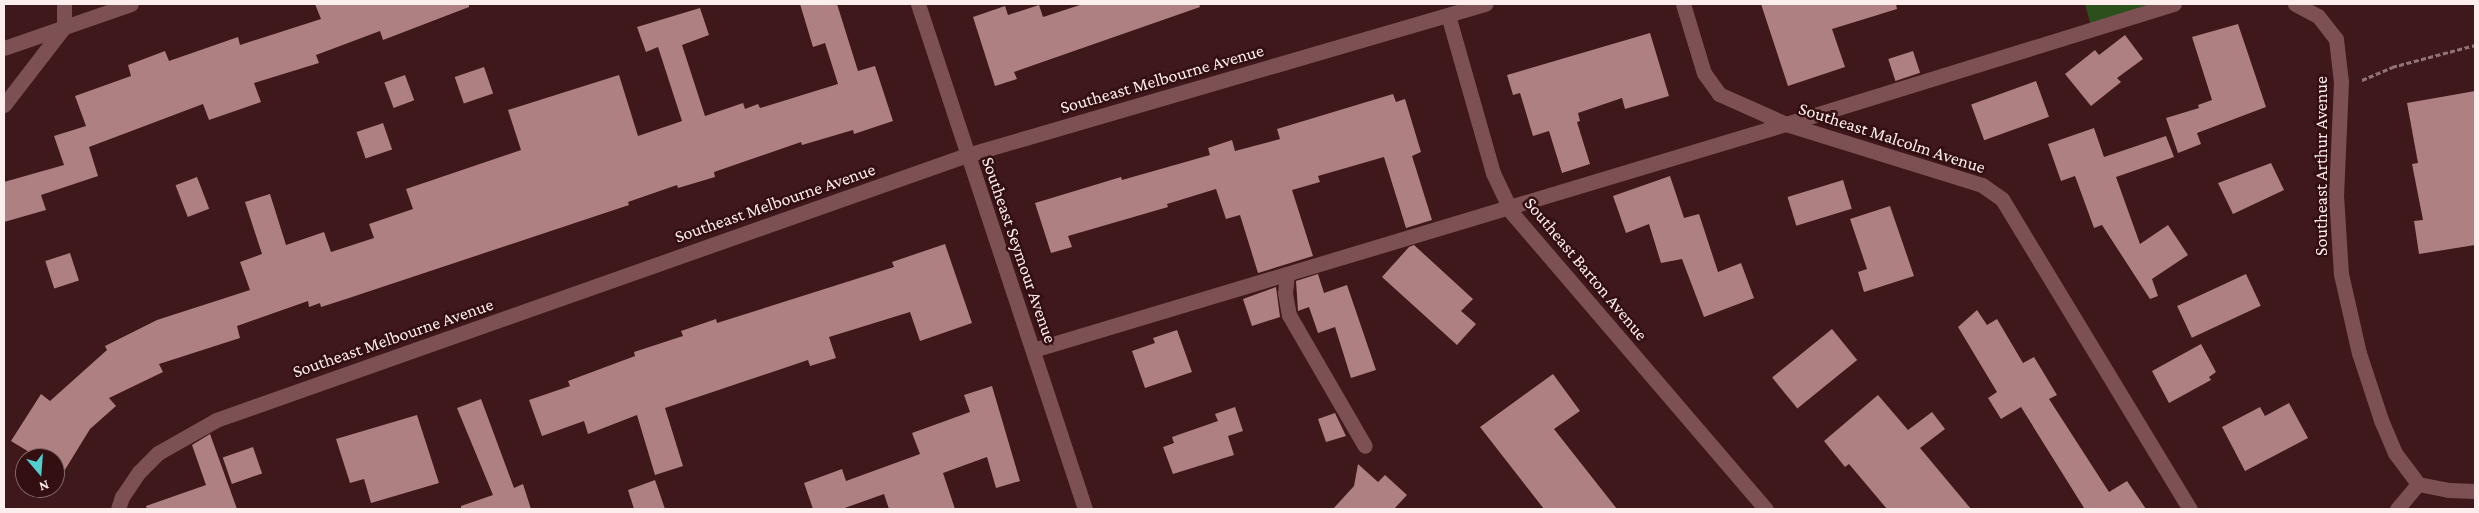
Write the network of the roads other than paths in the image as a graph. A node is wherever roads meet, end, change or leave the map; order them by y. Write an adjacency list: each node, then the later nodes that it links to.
1 (64, 4): 9 (street)
2 (131, 4): 9 (street)
3 (918, 4): 13 (street, Southeast Seymour Avenue)
4 (1485, 4): 8 (street, Southeast Melbourne Avenue)
5 (1683, 4): 12 (street, Southeast Malcolm Avenue)
6 (2174, 4): 12 (street)
7 (2295, 4): 18 (street, Southeast Arthur Avenue)
8 (1448, 15): 13 (street, Southeast Melbourne Avenue); 14 (street, Southeast Barton Avenue)
9 (64, 27): 10 (street); 11 (street)
10 (4, 48)
11 (4, 105)
12 (1786, 124): 14 (street); 23 (street, Southeast Malcolm Avenue)
13 (967, 155): 16 (street, Southeast Seymour Avenue); 20 (street, Southeast Melbourne Avenue)
14 (1510, 208): 15 (street); 22 (street, Southeast Barton Avenue)
15 (1287, 274): 16 (street); 17 (street)
16 (1033, 350): 21 (street, Southeast Seymour Avenue)
17 (1365, 446)
18 (2418, 484): 19 (street); 24 (street)
19 (2475, 491)
20 (118, 509)
21 (1085, 509)
22 (1766, 509)
23 (2190, 509)
24 (2397, 509)

